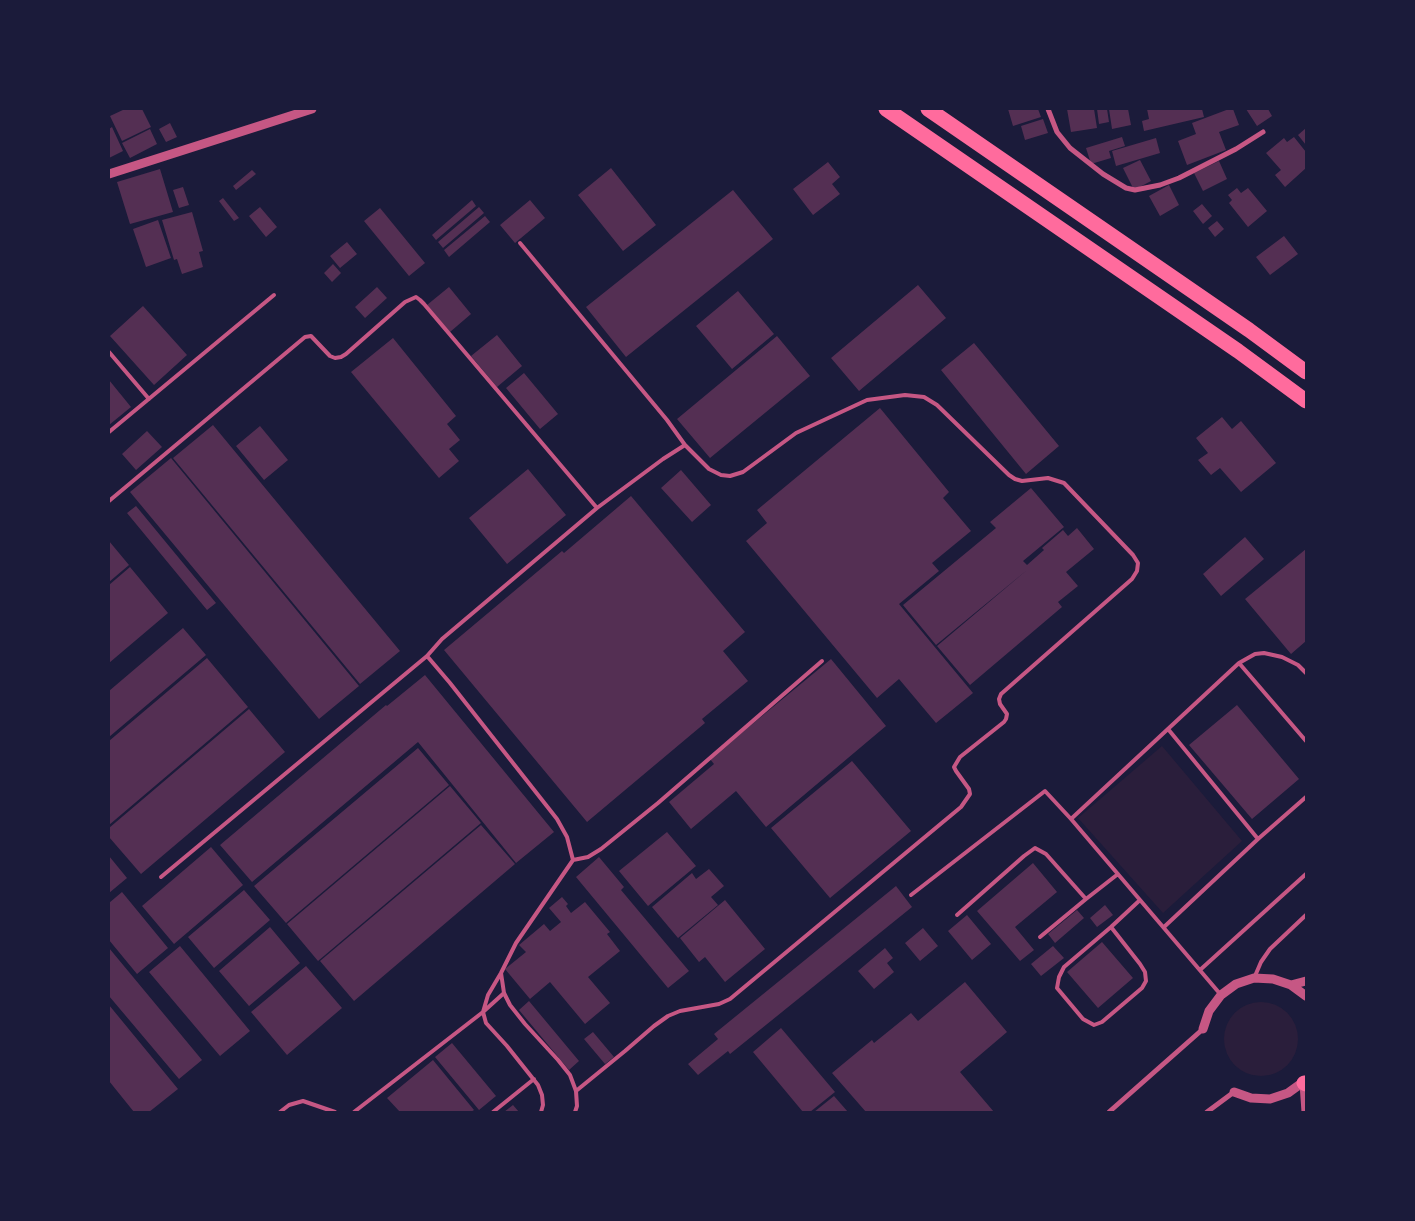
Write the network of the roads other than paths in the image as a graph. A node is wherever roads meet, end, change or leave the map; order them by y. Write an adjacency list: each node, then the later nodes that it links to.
1 (312, 109): 6 (street)
2 (886, 109): 12 (highway)
3 (928, 109): 10 (highway)
4 (1048, 109): 5 (street)
5 (1263, 132)
6 (109, 174)
7 (520, 243): 14 (lane)
8 (274, 295): 11 (lane)
9 (109, 352): 11 (lane)
10 (1306, 372)
11 (149, 399): 13 (lane)
12 (1306, 401)
13 (109, 432)
14 (685, 445): 16 (lane); 50 (lane)
15 (109, 501): 16 (lane)
16 (597, 508): 17 (lane)
17 (427, 656): 26 (lane); 29 (lane)
18 (822, 661): 26 (lane)
19 (1239, 663): 20 (lane); 21 (lane); 22 (lane)
20 (1306, 673)
21 (1168, 729): 24 (lane); 25 (lane)
22 (1306, 741)
23 (1306, 797): 25 (lane)
24 (1071, 819): 27 (lane); 30 (lane)
25 (1258, 839): 36 (lane)
26 (573, 860): 39 (lane)
27 (1118, 874): 31 (lane); 32 (lane)
28 (1306, 874): 38 (lane)
29 (160, 877)
30 (911, 895)
31 (1086, 899): 33 (lane); 37 (lane)
32 (1140, 900): 35 (lane); 36 (lane)
33 (957, 915)
34 (1306, 915): 40 (lane)
35 (1111, 926): 35 (lane)
36 (1164, 928): 38 (lane)
37 (1040, 937)
38 (1200, 970): 44 (lane)
39 (501, 973): 43 (lane); 46 (lane)
40 (1254, 978): 42 (street); 44 (street)
41 (1306, 980): 42 (street)
42 (1291, 985): 45 (street)
43 (504, 993): 46 (lane); 50 (lane)
44 (1221, 995): 47 (street)
45 (1306, 996)
46 (483, 1012): 48 (lane); 54 (lane)
47 (1203, 1029): 58 (street)
48 (534, 1079): 55 (lane); 56 (lane)
49 (1306, 1082): 51 (street); 60 (street)
50 (576, 1091): 57 (lane)
51 (1234, 1092): 59 (street)
52 (280, 1112): 53 (lane)
53 (335, 1112)
54 (354, 1112)
55 (493, 1112)
56 (541, 1112)
57 (575, 1112)
58 (1109, 1112)
59 (1207, 1112)
60 (1306, 1112)

